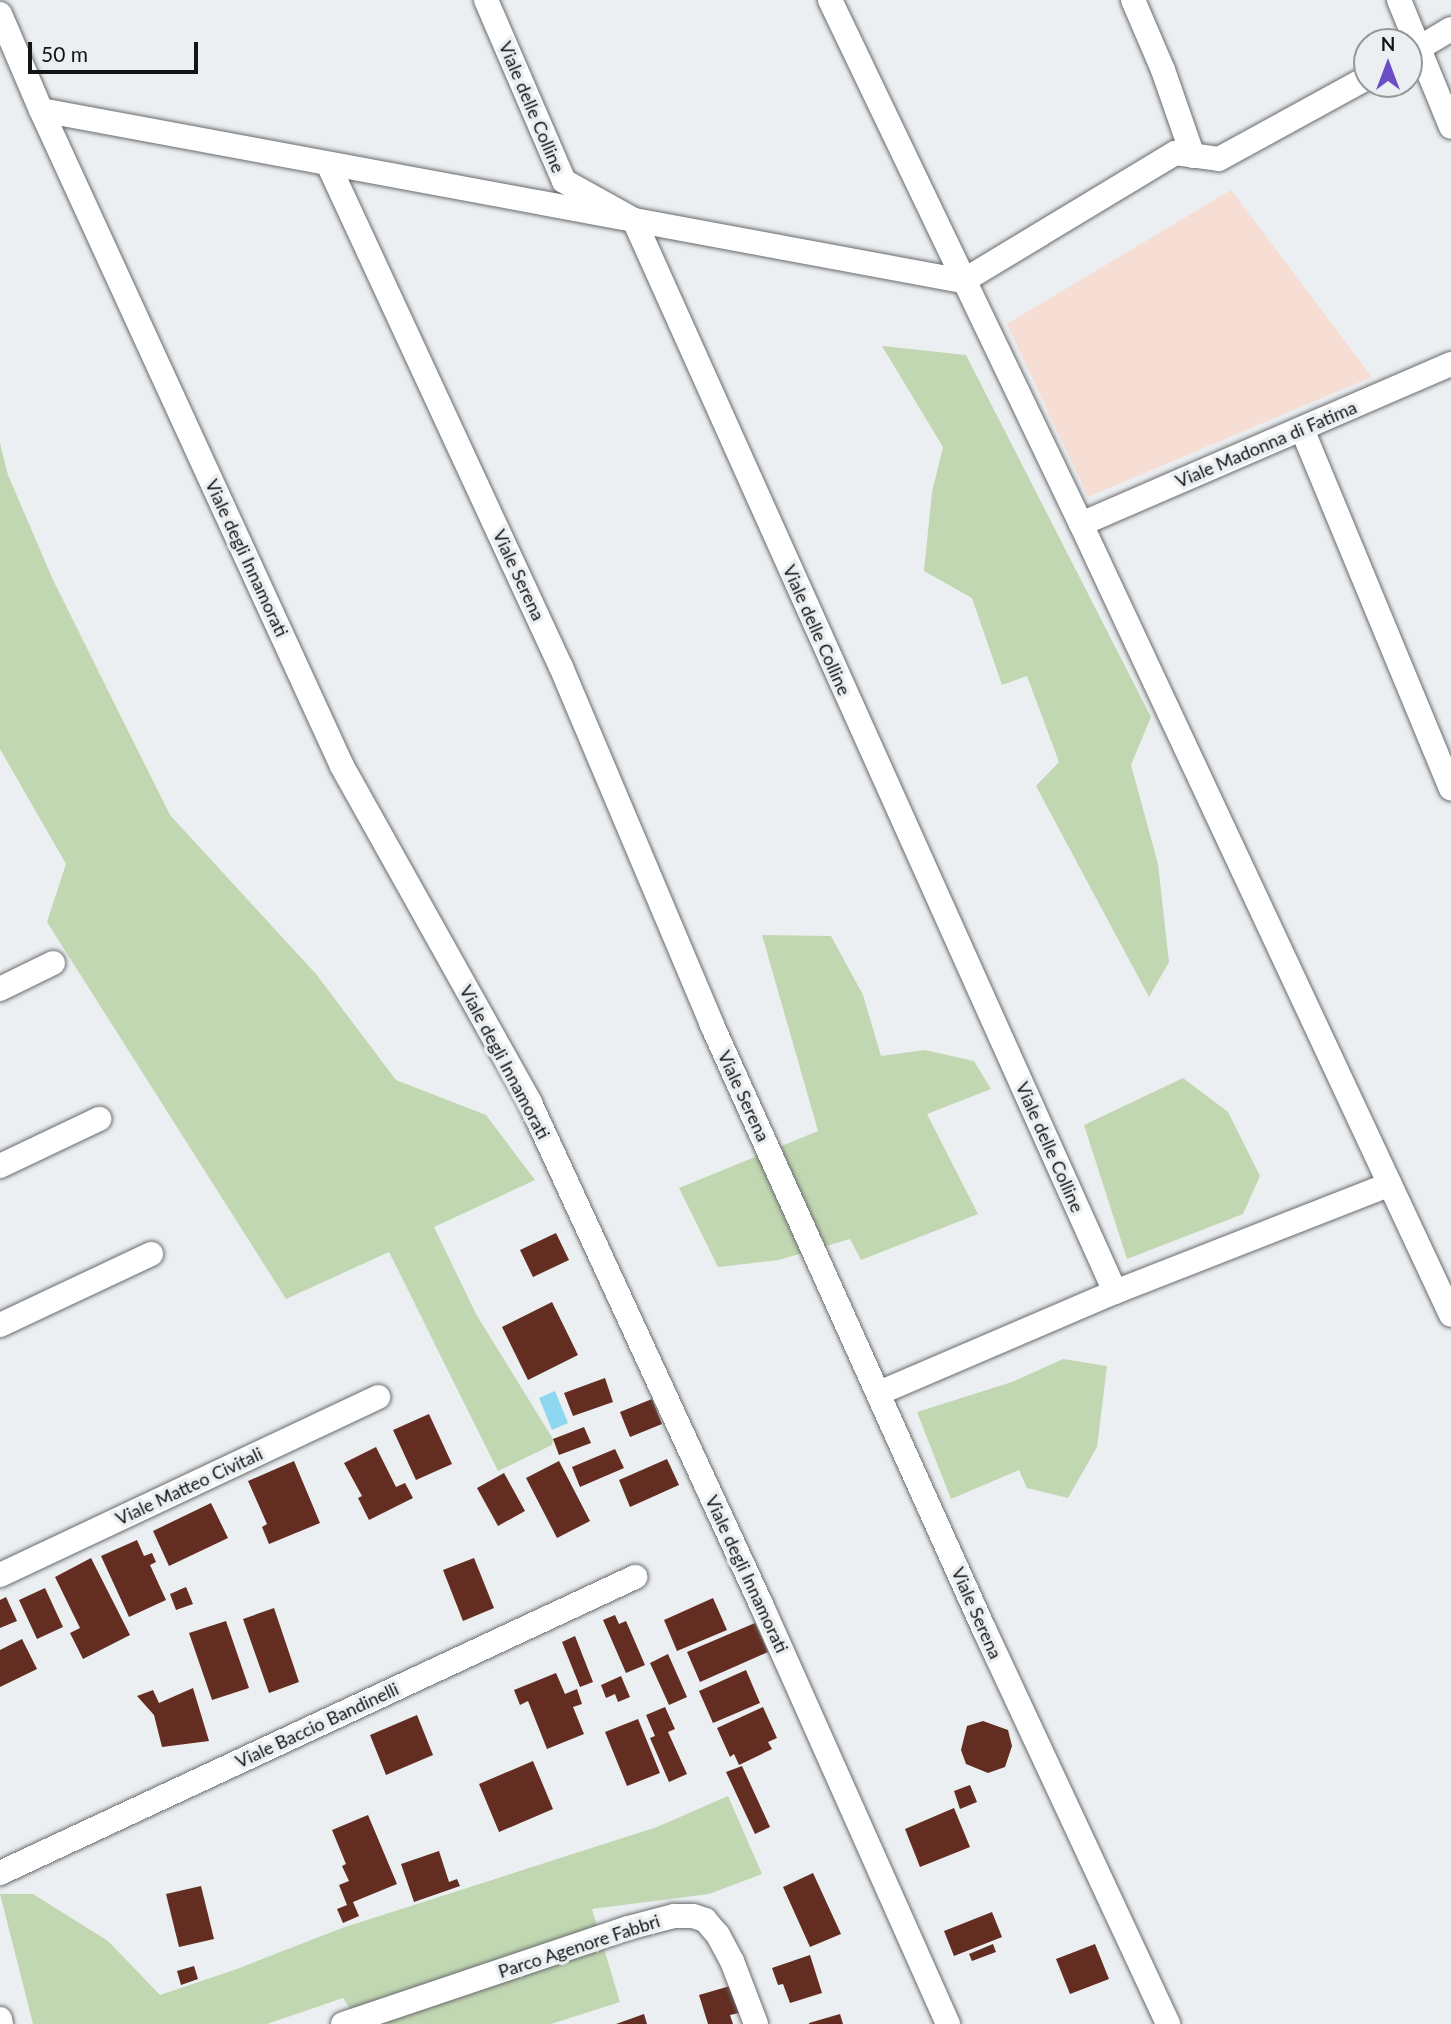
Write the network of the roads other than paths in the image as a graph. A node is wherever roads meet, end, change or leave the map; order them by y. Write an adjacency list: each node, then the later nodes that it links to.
1 (486, 0): 15 (street, Viale delle Colline)
2 (830, 0): 16 (street)
3 (1133, 0): 13 (street)
4 (1399, 0): 6 (street)
5 (0, 14): 11 (street, Viale degli Innamorati)
6 (1407, 28)
7 (1451, 29): 8 (street)
8 (1423, 46)
9 (1423, 70): 12 (street)
10 (1353, 86): 13 (street)
11 (41, 110): 14 (street); 37 (street, Viale degli Innamorati)
12 (1451, 127)
13 (1193, 156): 16 (street)
14 (328, 164): 15 (street); 30 (street, Viale Serena)
15 (634, 220): 16 (street); 27 (street, Viale delle Colline)
16 (963, 281): 19 (street)
17 (1451, 364): 18 (street, Viale Madonna di Fatima)
18 (1303, 429): 19 (street, Viale Madonna di Fatima); 20 (street)
19 (1081, 524): 25 (street)
20 (1451, 789)
21 (53, 962): 22 (street)
22 (0, 989)
23 (99, 1119): 24 (street)
24 (0, 1166)
25 (1390, 1184): 27 (street); 28 (street)
26 (151, 1254): 29 (street)
27 (1115, 1292): 30 (street)
28 (1451, 1315)
29 (0, 1325)
30 (879, 1393): 38 (street, Viale Serena)
31 (378, 1397): 32 (street, Viale Matteo Civitali)
32 (0, 1575)
33 (635, 1577): 34 (street, Viale Baccio Bandinelli)
34 (0, 1873)
35 (343, 2024): 36 (street, Parco Agenore Fabbri)
36 (756, 2024)
37 (948, 2024)
38 (1168, 2024)

